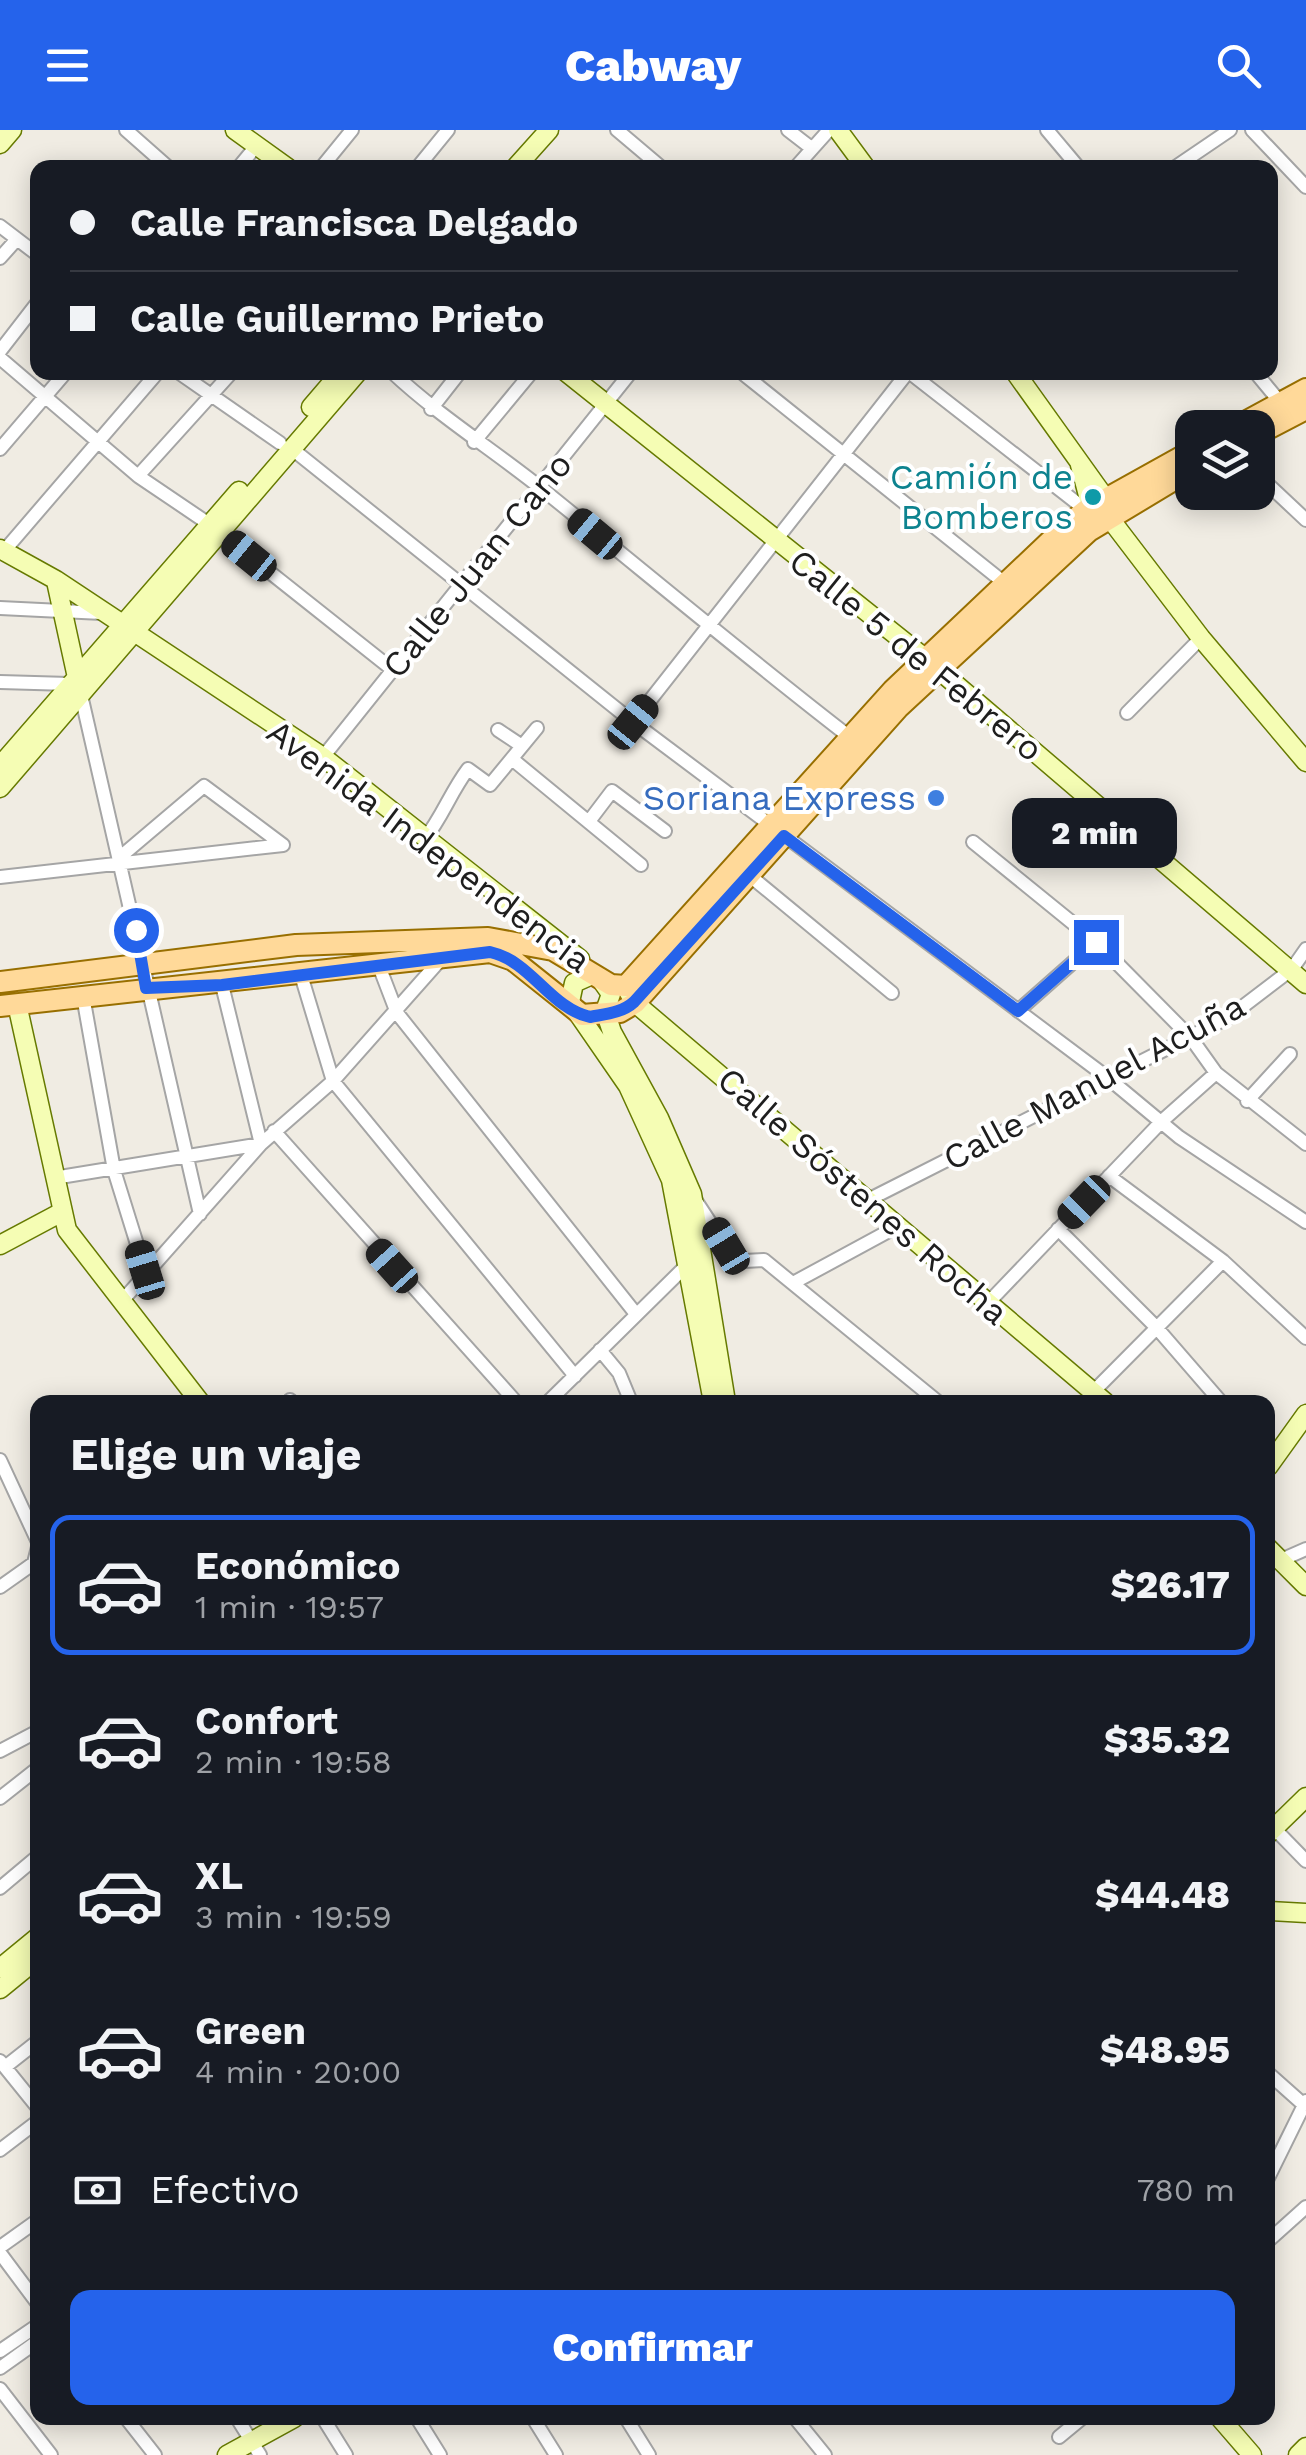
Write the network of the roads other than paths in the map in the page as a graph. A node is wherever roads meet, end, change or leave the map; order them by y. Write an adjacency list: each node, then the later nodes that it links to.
1 (12, 130): 15 (street)
2 (126, 130): 18 (street)
3 (235, 130): 16 (street)
4 (352, 130): 21 (street)
5 (448, 130): 22 (street)
6 (549, 130): 23 (street)
7 (561, 130): 24 (street)
8 (617, 130): 25 (street)
9 (788, 130): 17 (street)
10 (829, 130): 17 (street)
11 (838, 130): 27 (street)
12 (1047, 130): 28 (street)
13 (1230, 130): 29 (street)
14 (1252, 130): 30 (street)
15 (0, 144)
16 (258, 145): 19 (street); 20 (street)
17 (810, 147): 26 (street)
18 (160, 160)
19 (245, 160)
20 (278, 160)
21 (328, 160)
22 (424, 160)
23 (522, 160)
24 (537, 160)
25 (653, 160)
26 (801, 160)
27 (860, 160)
28 (1072, 160)
29 (1186, 160)
30 (1306, 187)
31 (0, 226): 32 (street)
32 (16, 239): 33 (street); 34 (street)
33 (30, 250)
34 (0, 258)
35 (30, 313): 36 (street)
36 (0, 354): 54 (street)
37 (60, 380): 54 (street)
38 (151, 380): 62 (street)
39 (188, 380): 55 (street)
40 (224, 380): 55 (street)
41 (335, 380): 64 (street)
42 (350, 380): 64 (street)
43 (400, 380): 58 (street)
44 (454, 380): 58 (street)
45 (525, 380): 63 (street)
46 (576, 380): 57 (street, Calle 5 de Febrero)
47 (624, 380): 57 (street, Calle Juan Cano)
48 (751, 380): 66 (street)
49 (902, 380): 66 (street)
50 (919, 380): 72 (street)
51 (1020, 380): 72 (street)
52 (1261, 380): 56 (street)
53 (1306, 389): 56 (main road)
54 (47, 396): 62 (street); 65 (street)
55 (209, 396): 64 (street); 68 (street)
56 (1280, 402): 59 (main road)
57 (605, 404): 70 (street, Calle Juan Cano); 75 (street, Calle 5 de Febrero)
58 (431, 409): 63 (street)
59 (1266, 410)
60 (1304, 413): 61 (main road)
61 (1275, 426)
62 (98, 440): 68 (street); 76 (street)
63 (474, 442): 70 (street)
64 (286, 446): 74 (street); 78 (street)
65 (0, 450)
66 (841, 455): 75 (street); 79 (street)
67 (1175, 463): 72 (main road)
68 (138, 476): 74 (street)
69 (1175, 477): 72 (main road)
70 (539, 487): 78 (street, Calle Juan Cano); 83 (street)
71 (1275, 491): 73 (street)
72 (1102, 513): 79 (main road); 84 (street); 85 (main road)
73 (1306, 520)
74 (215, 528): 82 (street); 86 (street)
75 (778, 542): 83 (street); 85 (street, Calle 5 de Febrero)
76 (2, 550): 77 (street, Avenida Independencia)
77 (56, 580): 81 (street); 82 (street, Avenida Independencia)
78 (461, 582): 86 (street, Calle Juan Cano); 90 (street)
79 (1006, 585): 85 (main road)
80 (0, 608): 81 (street)
81 (64, 610): 82 (street); 88 (street)
82 (121, 623): 88 (street); 95 (street, Avenida Independencia)
83 (708, 628): 90 (street); 93 (street)
84 (1201, 638): 89 (street); 97 (street)
85 (932, 665): 93 (main road); 102 (main road); 114 (street, Calle 5 de Febrero)
86 (393, 670): 95 (street, Calle Juan Cano)
87 (0, 682): 88 (street)
88 (75, 685): 98 (street); 99 (street); 105 (street)
89 (1127, 713)
90 (633, 722): 102 (street)
91 (537, 728): 94 (street)
92 (498, 730): 94 (street)
93 (851, 738): 102 (main road)
94 (522, 746): 96 (street)
95 (324, 757): 103 (street, Avenida Independencia)
96 (512, 759): 100 (street); 103 (street)
97 (1306, 762)
98 (0, 766)
99 (0, 788)
100 (590, 820): 101 (street); 106 (street)
101 (666, 831)
102 (778, 832): 107 (main road); 122 (main road); 127 (street)
103 (424, 840): 116 (street, Avenida Independencia)
104 (974, 842): 109 (street)
105 (120, 861): 105 (street); 108 (street); 112 (street)
106 (641, 865)
107 (749, 875): 121 (street); 122 (main road)
108 (0, 877)
109 (1096, 942): 127 (street); 129 (street)
110 (1306, 949): 114 (street, Calle Manuel Acuña)
111 (443, 956): 113 (main road); 125 (main road); 128 (street)
112 (143, 962): 116 (main road); 117 (main road); 120 (street)
113 (379, 966): 115 (main road); 128 (street)
114 (1292, 970): 118 (street, Calle 5 de Febrero); 129 (street, Calle Manuel Acuña)
115 (301, 975): 119 (main road); 133 (street)
116 (597, 977): 122 (main road); 125 (street); 126 (street)
117 (0, 982)
118 (1306, 984)
119 (222, 985): 120 (main road); 138 (street)
120 (146, 988): 123 (main road); 140 (street)
121 (892, 993)
122 (630, 994): 126 (main road); 145 (street, Calle Sóstenes Rocha)
123 (82, 996): 124 (main road); 141 (street)
124 (9, 1005): 143 (street)
125 (575, 1010): 126 (main road); 137 (street)
126 (604, 1011): 137 (street)
127 (1018, 1011): 132 (street)
128 (397, 1013): 133 (street); 158 (street)
129 (1191, 1038): 131 (street); 132 (street, Calle Manuel Acuña)
130 (1290, 1054): 134 (street)
131 (1216, 1073): 134 (street); 135 (street)
132 (1108, 1078): 135 (street); 145 (street, Calle Manuel Acuña)
133 (333, 1081): 136 (street); 162 (street)
134 (1247, 1101): 139 (street)
135 (1162, 1121): 142 (street); 148 (street)
136 (274, 1131): 138 (street); 164 (street)
137 (658, 1131): 144 (street); 153 (street)
138 (261, 1144): 140 (street); 147 (street)
139 (1306, 1144)
140 (185, 1156): 141 (street); 147 (street)
141 (114, 1170): 143 (street); 154 (street)
142 (1109, 1176): 150 (street); 152 (street)
143 (54, 1178): 146 (street)
144 (692, 1194): 155 (street); 168 (street)
145 (870, 1199): 149 (street, Calle Sóstenes Rocha)
146 (60, 1213): 151 (street); 156 (street)
147 (200, 1214): 154 (street)
148 (1306, 1222)
149 (900, 1225): 155 (street); 157 (street, Calle Sóstenes Rocha)
150 (1058, 1229): 157 (street); 159 (street)
151 (0, 1245)
152 (1223, 1261): 159 (street); 160 (street)
153 (690, 1262): 158 (street); 167 (street)
154 (145, 1270): 156 (street)
155 (792, 1283): 169 (street)
156 (122, 1301): 163 (street)
157 (988, 1303): 170 (street, Calle Sóstenes Rocha)
158 (636, 1314): 161 (street)
159 (1156, 1327): 171 (street); 172 (street)
160 (1306, 1338)
161 (600, 1350): 162 (street); 166 (street)
162 (575, 1376): 165 (street)
163 (195, 1395)
164 (510, 1395)
165 (555, 1395)
166 (628, 1395)
167 (712, 1395)
168 (725, 1395)
169 (926, 1395)
170 (1097, 1395)
171 (1101, 1395)
172 (1214, 1395)
173 (1306, 1414): 174 (street)
174 (1275, 1454)
175 (0, 1460): 176 (street)
176 (6, 1484): 177 (street)
177 (30, 1529)
178 (1306, 1550): 179 (street)
179 (1275, 1554)
180 (1275, 1555): 182 (street)
181 (30, 1566): 183 (street)
182 (1306, 1586)
183 (0, 1587)
184 (30, 1735): 185 (street)
185 (0, 1751)
186 (30, 1774): 188 (street)
187 (1306, 1797): 189 (street)
188 (0, 1798)
189 (1275, 1823)
190 (1275, 1833): 191 (street)
191 (1306, 1861)
192 (30, 1863): 193 (street)
193 (0, 1888)
194 (1275, 1911): 195 (street)
195 (1306, 1913)
196 (30, 1944): 198 (street)
197 (30, 1965): 199 (street)
198 (0, 1968)
199 (0, 1989)
200 (30, 2046): 201 (street)
201 (2, 2064): 203 (street)
202 (1275, 2079): 204 (street)
203 (30, 2098)
204 (1305, 2103): 207 (street)
205 (30, 2127): 206 (street)
206 (0, 2150)
207 (1275, 2164)
208 (1306, 2207): 210 (street)
209 (30, 2226): 211 (street)
210 (1275, 2235)
211 (0, 2250): 212 (street)
212 (30, 2293)
213 (30, 2331): 215 (street)
214 (30, 2347): 216 (street)
215 (0, 2351)
216 (0, 2368)
217 (0, 2388): 232 (street)
218 (131, 2425): 233 (street)
219 (241, 2425): 231 (street)
220 (285, 2425): 231 (street)
221 (327, 2425): 235 (street)
222 (421, 2425): 236 (street)
223 (538, 2425): 237 (street)
224 (630, 2425): 238 (street)
225 (801, 2425): 239 (street)
226 (1074, 2425): 229 (street)
227 (1213, 2425): 240 (street)
228 (1226, 2425): 241 (street)
229 (1059, 2437)
230 (1306, 2447): 242 (street)
231 (256, 2448): 234 (street)
232 (51, 2455)
233 (155, 2455)
234 (227, 2455)
235 (346, 2455)
236 (440, 2455)
237 (556, 2455)
238 (649, 2455)
239 (825, 2455)
240 (1236, 2455)
241 (1252, 2455)
242 (1298, 2455)

